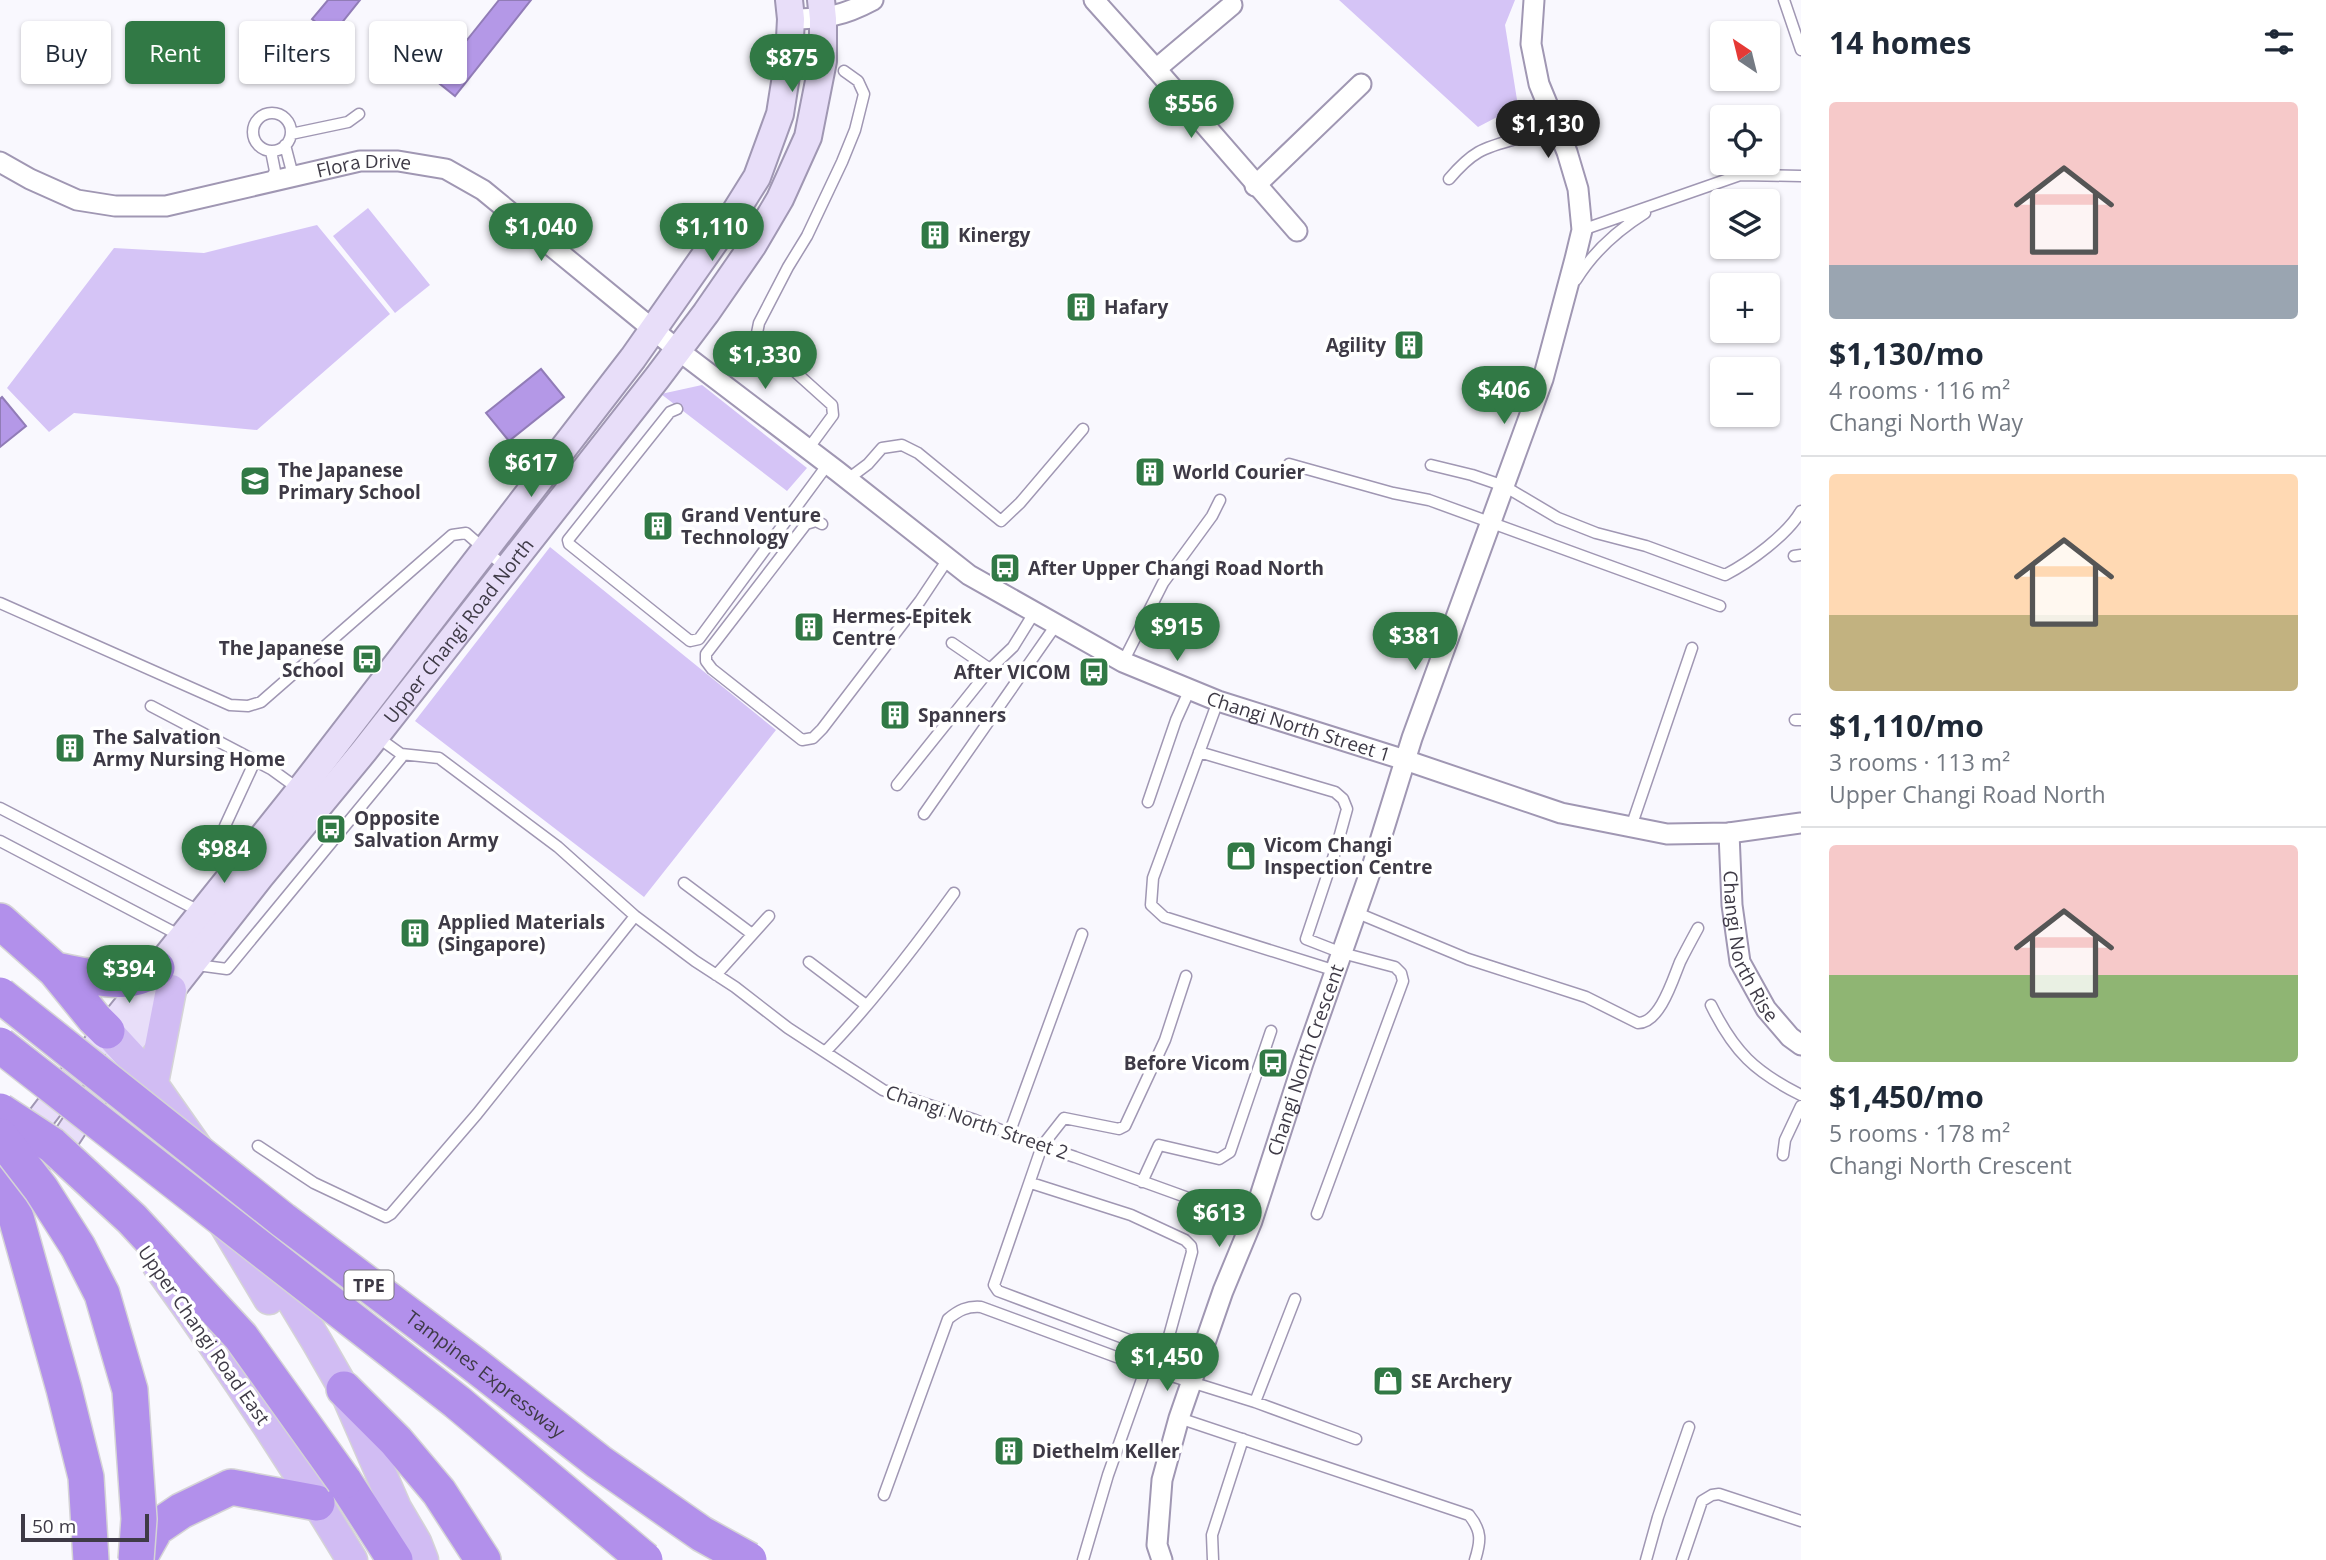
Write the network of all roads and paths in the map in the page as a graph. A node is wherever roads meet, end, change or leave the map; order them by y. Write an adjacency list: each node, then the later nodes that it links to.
1 (873, 0): 7 (street)
2 (1094, 0): 9 (street)
3 (1534, 0): 24 (street, Changi North Crescent)
4 (1784, 0): 8 (lane)
5 (1232, 5): 9 (street)
6 (790, 9): 7 (street); 27 (street, Upper Changi Road North)
7 (822, 10): 28 (street, Upper Changi Road North)
8 (1801, 50)
9 (1156, 69): 22 (street)
10 (844, 71): 31 (lane)
11 (1360, 84): 22 (street)
12 (359, 114): 13 (lane)
13 (291, 134): 15 (lane); 16 (lane)
14 (1516, 139): 20 (lane)
15 (285, 145): 16 (lane); 19 (lane)
16 (271, 150): 21 (lane)
17 (0, 162): 21 (street, Flora Drive)
18 (1799, 173): 23 (lane)
19 (298, 175): 21 (street, Flora Drive); 27 (street, Flora Drive)
20 (1449, 179)
21 (270, 182)
22 (1255, 186): 25 (street)
23 (1660, 203): 24 (lane); 26 (lane)
24 (1581, 230): 26 (street, Changi North Crescent)
25 (1297, 231)
26 (1563, 302): 36 (street, Changi North Crescent)
27 (654, 330): 28 (street, Flora Drive); 41 (street, Upper Changi Road North)
28 (678, 350): 31 (street, Changi North Street 1); 43 (street, Upper Changi Road North)
29 (677, 410): 32 (lane)
30 (1083, 429): 35 (lane)
31 (808, 449): 32 (street, Changi North Street 1)
32 (828, 464): 35 (street, Changi North Street 1)
33 (1289, 464): 39 (lane)
34 (1431, 466): 36 (lane)
35 (848, 480): 42 (street, Changi North Street 1)
36 (1504, 486): 38 (lane); 39 (street, Changi North Crescent)
37 (1220, 500): 50 (lane)
38 (1801, 511)
39 (1490, 521): 45 (lane); 58 (street, Changi North Crescent)
40 (822, 524): 42 (lane)
41 (486, 548): 43 (lane); 44 (lane); 61 (street, Upper Changi Road North)
42 (948, 558): 46 (street, Changi North Street 1)
43 (506, 568): 55 (street, Upper Changi Road North)
44 (0, 603)
45 (1720, 606)
46 (1034, 613): 47 (street, Changi North Street 1); 51 (lane)
47 (1056, 625): 50 (street, Changi North Street 1); 64 (lane)
48 (951, 643): 51 (lane)
49 (1692, 648): 67 (lane)
50 (1123, 662): 52 (street, Changi North Street 1)
51 (990, 670): 60 (lane)
52 (1190, 689): 53 (street, Changi North Street 1); 62 (lane)
53 (1218, 701): 56 (lane); 58 (street, Changi North Street 1)
54 (151, 706): 59 (lane)
55 (375, 736): 57 (lane); 83 (street, Upper Changi Road North)
56 (1199, 752): 82 (lane); 82 (lane)
57 (401, 754): 74 (lane, Changi North Street 2); 83 (lane)
58 (1405, 760): 67 (street, Changi North Street 1); 73 (street, Changi North Crescent)
59 (256, 761): 61 (lane); 66 (lane)
60 (897, 785)
61 (300, 790): 72 (street, Upper Changi Road North)
62 (1149, 802)
63 (0, 808): 72 (lane)
64 (924, 814)
65 (1801, 823): 68 (street, Changi North Street 1)
66 (225, 826)
67 (1631, 827): 68 (street, Changi North Street 1)
68 (1729, 833): 94 (street, Changi North Rise)
69 (0, 841): 80 (lane)
70 (684, 883): 78 (lane)
71 (954, 892): 89 (lane)
72 (202, 912): 80 (street, Upper Changi Road North)
73 (1355, 912): 77 (lane); 82 (street, Changi North Crescent)
74 (635, 916): 85 (lane, Changi North Street 2); 103 (lane)
75 (769, 916): 78 (lane)
76 (0, 921): 84 (highway)
77 (1698, 928)
78 (752, 934): 85 (lane)
79 (1082, 934): 102 (lane)
80 (182, 937): 87 (street, Upper Changi Road North)
81 (809, 962): 89 (lane)
82 (1339, 962): 110 (lane); 112 (street, Changi North Crescent)
83 (191, 964): 87 (street, Upper Changi Road North)
84 (55, 970): 87 (highway); 92 (highway)
85 (716, 975): 95 (lane, Changi North Street 2)
86 (1186, 976): 104 (lane)
87 (164, 979): 92 (street, Upper Changi Road North); 96 (main road)
88 (0, 995): 135 (highway, Tampines Expressway / TPE, bridge)
89 (866, 1005): 95 (lane)
90 (1711, 1005): 97 (lane)
91 (1271, 1031): 108 (lane)
92 (116, 1040): 96 (main road); 100 (street, Upper Changi Road North); 105 (street, Upper Changi Road North)
93 (0, 1045): 134 (highway, Tampines Expressway / TPE, bridge)
94 (1801, 1045)
95 (826, 1051): 102 (lane, Changi North Street 2)
96 (153, 1083): 101 (main road)
97 (1801, 1095)
98 (1801, 1106): 106 (lane)
99 (0, 1109): 100 (highway); 131 (highway, bridge)
100 (15, 1133): 105 (main road, Upper Changi Road East); 111 (highway); 129 (highway, bridge)
101 (186, 1133): 118 (main road); 126 (main road)
102 (1009, 1134): 104 (lane, Changi North Street 2)
103 (258, 1146)
104 (1042, 1146): 108 (lane, Changi North Street 2); 109 (lane)
105 (55, 1155): 125 (main road, Upper Changi Road East)
106 (1783, 1155)
107 (0, 1171): 111 (highway)
108 (1142, 1182): 112 (lane, Changi North Street 2)
109 (1031, 1183): 114 (lane); 115 (lane)
110 (1317, 1214)
111 (17, 1221): 128 (highway)
112 (1252, 1221): 115 (street, Changi North Crescent)
113 (1296, 1299): 119 (lane)
114 (1169, 1336)
115 (1199, 1360): 117 (street, Changi North Crescent)
116 (1146, 1368): 117 (lane); 124 (lane); 136 (lane)
117 (1192, 1382): 119 (lane); 120 (street, Changi North Crescent)
118 (344, 1389): 126 (main road); 133 (highway)
119 (1255, 1402): 123 (lane)
120 (1179, 1418): 122 (lane); 137 (street, Changi North Crescent)
121 (1689, 1427): 140 (lane)
122 (1243, 1439): 138 (lane); 139 (lane)
123 (1356, 1439)
124 (884, 1495)
125 (317, 1503): 129 (highway); 130 (main road, Upper Changi Road East)
126 (396, 1508): 132 (main road)
127 (1801, 1521): 141 (lane)
128 (91, 1560)
129 (137, 1560)
130 (352, 1560)
131 (395, 1560)
132 (423, 1560)
133 (483, 1560)
134 (645, 1560)
135 (749, 1560)
136 (1083, 1560)
137 (1162, 1560)
138 (1213, 1560)
139 (1475, 1560)
140 (1646, 1560)
141 (1682, 1560)

